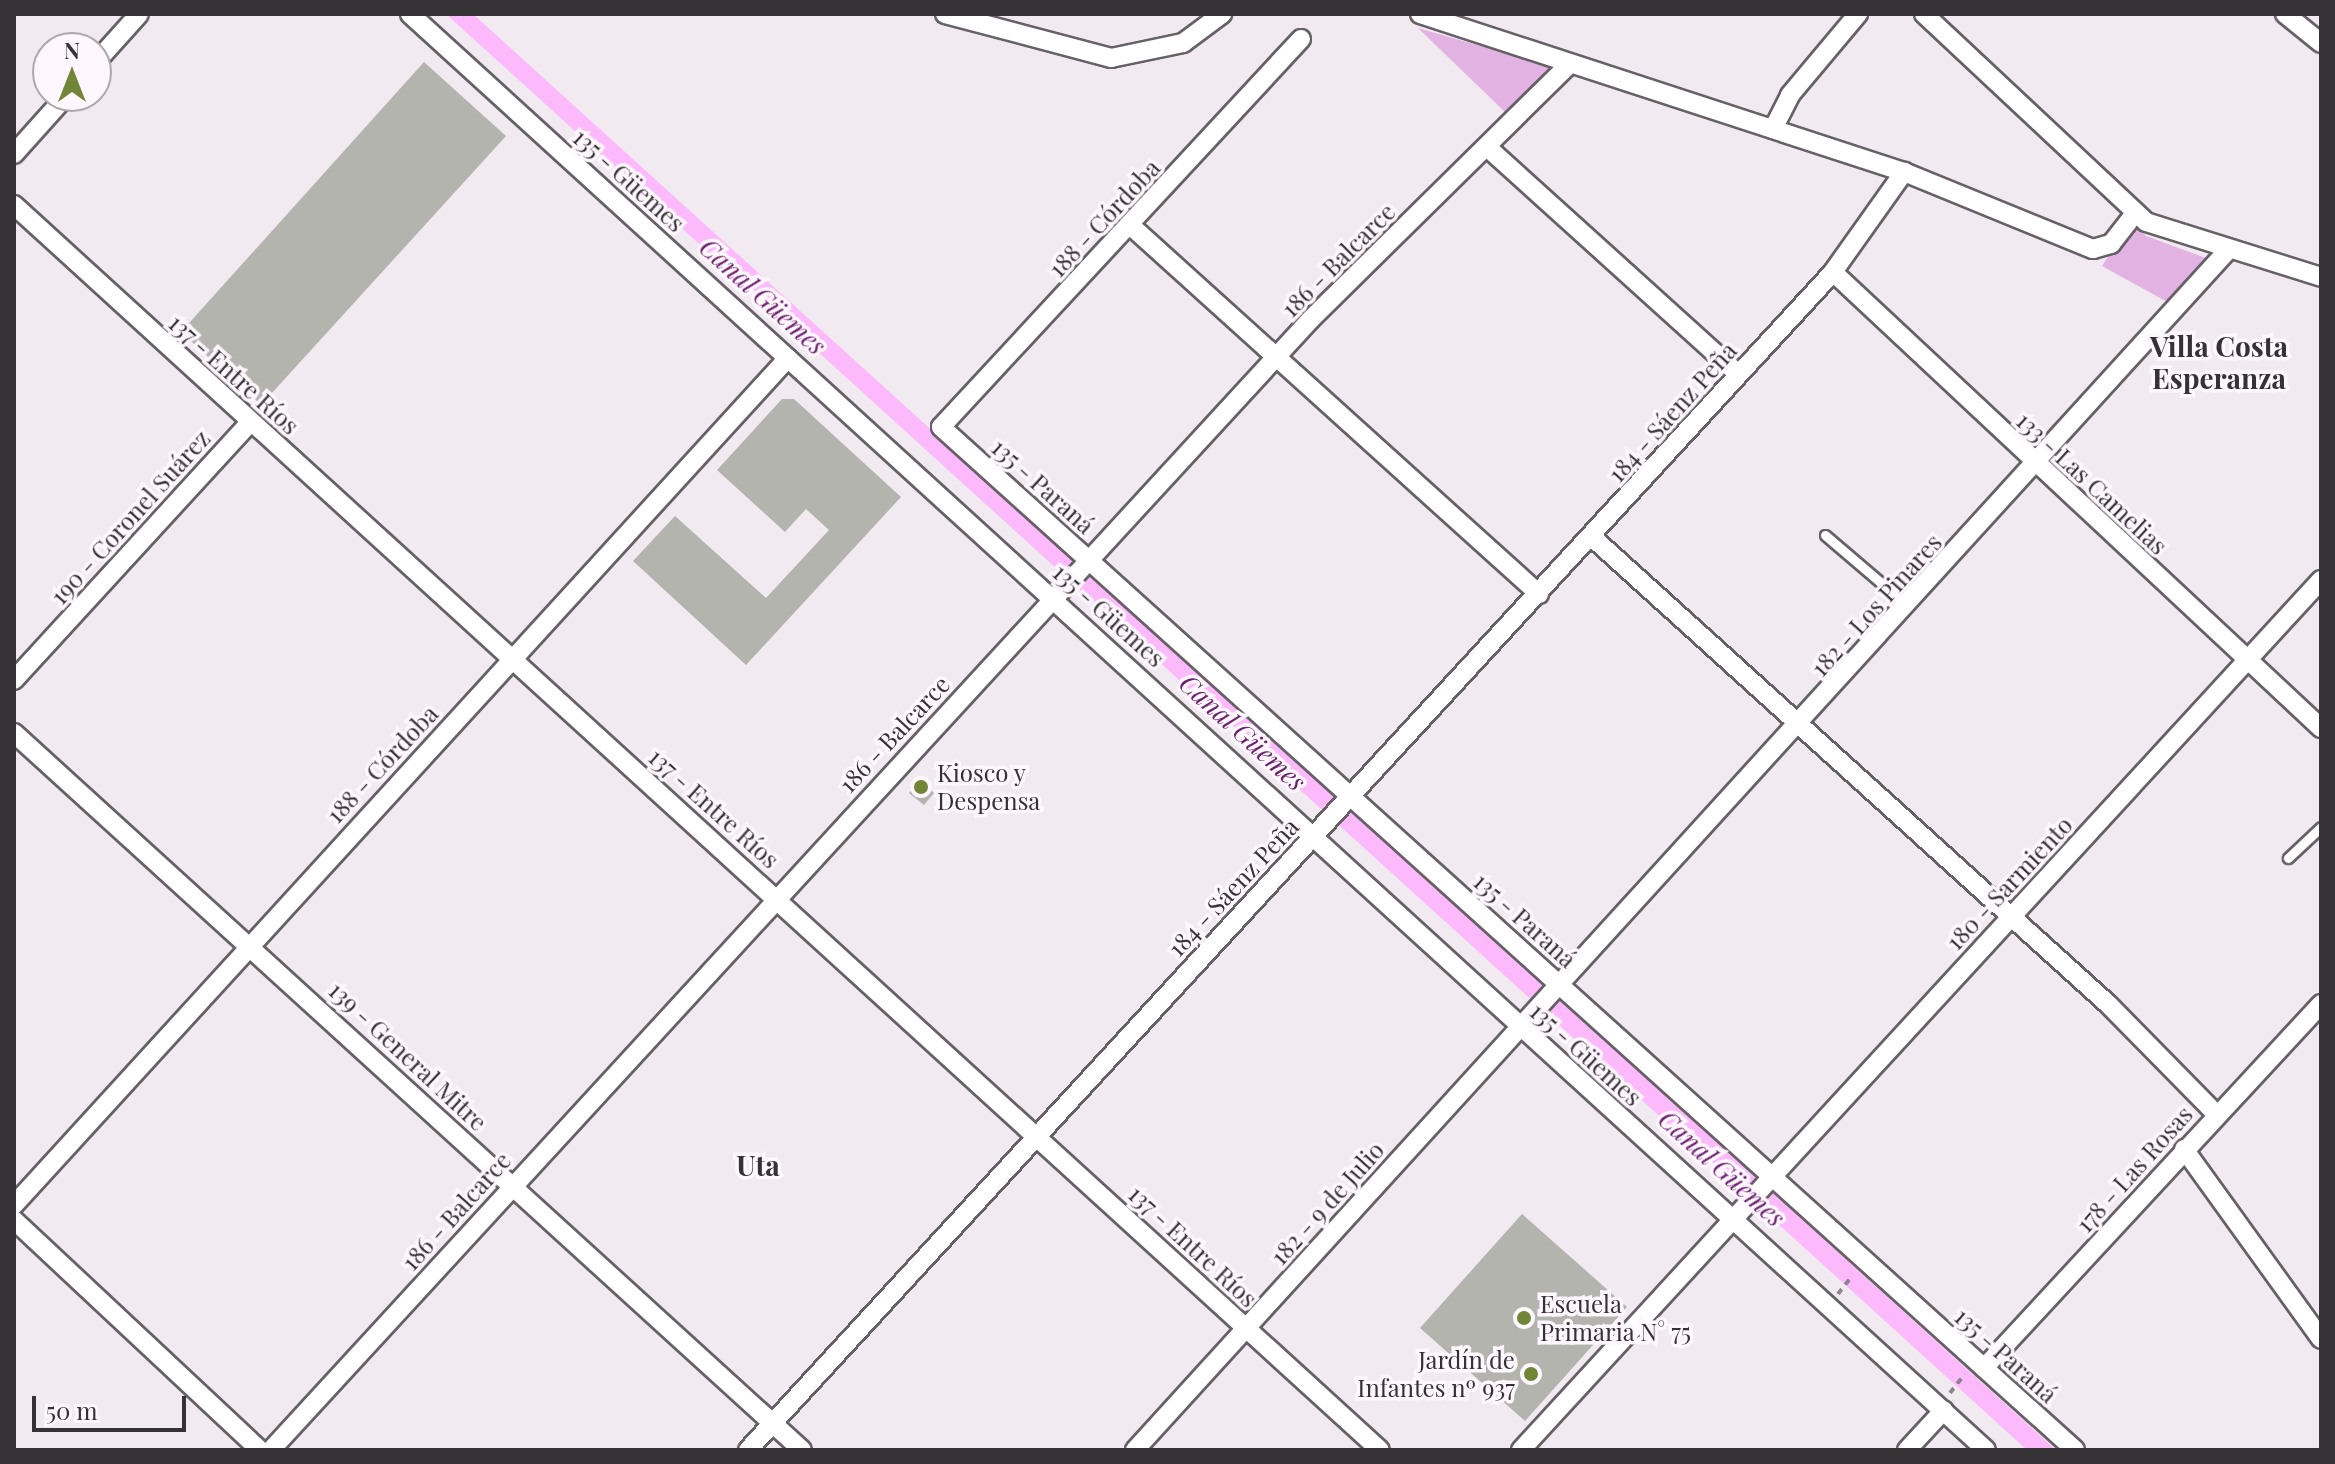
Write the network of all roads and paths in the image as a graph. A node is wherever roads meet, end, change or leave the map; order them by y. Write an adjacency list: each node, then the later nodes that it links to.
1 (139, 14): 11 (street)
2 (410, 14): 25 (street, 135 - Güemes)
3 (945, 14): 4 (street)
4 (1222, 14)
5 (1420, 14): 12 (street)
6 (1924, 14): 19 (street)
7 (2285, 14): 10 (street)
8 (1853, 16): 14 (street)
9 (1301, 39): 20 (street, 188 - Córdoba)
10 (2321, 43)
11 (112, 44)
12 (1569, 65): 14 (street); 15 (street, 186 - Balcarce)
13 (52, 112): 16 (street)
14 (1773, 129): 17 (street)
15 (1487, 147): 24 (street, 186 - Balcarce); 26 (street)
16 (14, 154)
17 (1904, 172): 19 (street); 22 (street, 184 - Sáenz Peña)
18 (14, 205): 27 (street, 137 - Entre Ríos)
19 (2135, 213): 21 (street)
20 (1130, 225): 24 (street); 28 (street, 188 - Córdoba)
21 (2228, 250): 23 (street); 29 (street, 182 - Los Pinares)
22 (1833, 272): 26 (street, 184 - Sáenz Peña); 29 (street, 133 - Las Camelias)
23 (2318, 272)
24 (1279, 354): 32 (street, 186 - Balcarce); 35 (street)
25 (788, 358): 34 (street, 135 - Güemes); 37 (street, 188 - Córdoba)
26 (1738, 374): 31 (street, 184 - Sáenz Peña)
27 (250, 422): 37 (street, 137 - Entre Ríos); 39 (street, 190 - Coronel Suárez)
28 (941, 427): 32 (street, 135 - Paraná)
29 (2035, 464): 36 (street, 182 - Los Pinares); 38 (street, 133 - Las Camelias)
30 (1825, 535): 36 (lane)
31 (1592, 537): 35 (street, 184 - Sáenz Peña); 40 (street)
32 (1084, 563): 34 (street, 186 - Balcarce); 43 (street, 135 - Paraná)
33 (2321, 580): 38 (street, 180 - Sarmiento)
34 (1056, 593): 45 (street, 135 - Güemes); 47 (street, 186 - Balcarce)
35 (1539, 594): 43 (street, 184 - Sáenz Peña)
36 (1908, 606): 40 (street, 182 - Los Pinares)
37 (513, 658): 47 (street, 137 - Entre Ríos); 49 (street, 188 - Córdoba)
38 (2248, 658): 41 (street, 133 - Las Camelias); 48 (street, 180 - Sarmiento)
39 (14, 680)
40 (1799, 726): 48 (street); 50 (street, 182 - Los Pinares)
41 (2321, 728)
42 (14, 733): 49 (street, 139 - General Mitre)
43 (1345, 799): 45 (street, 184 - Sáenz Peña); 50 (street, 135 - Paraná)
44 (2321, 827): 46 (lane)
45 (1318, 829): 52 (street, 135 - Güemes); 54 (street, 184 - Sáenz Peña)
46 (2288, 858)
47 (777, 897): 54 (street, 137 - Entre Ríos); 57 (street, 186 - Balcarce)
48 (2011, 917): 53 (street); 56 (street, 180 - Sarmiento)
49 (250, 942): 57 (street, 139 - General Mitre); 58 (street, 188 - Córdoba)
50 (1558, 986): 52 (street, 182 - 9 de Julio); 56 (street, 135 - Paraná)
51 (2321, 1004): 53 (street, 178 - Las Rosas)
52 (1523, 1022): 59 (street, 135 - Güemes); 63 (street, 182 - 9 de Julio)
53 (2216, 1114): 55 (street, 178 - Las Rosas)
54 (1038, 1135): 63 (street, 137 - Entre Ríos); 68 (street, 184 - Sáenz Peña)
55 (2184, 1149): 64 (street); 65 (street, 178 - Las Rosas)
56 (1768, 1176): 59 (street, 180 - Sarmiento); 65 (street, 135 - Paraná)
57 (512, 1185): 68 (street, 139 - General Mitre); 70 (street, 186 - Balcarce)
58 (14, 1205)
59 (1738, 1214): 67 (street, 135 - Güemes); 75 (street, 180 - Sarmiento)
60 (14, 1220): 69 (street)
61 (1860, 1265): 62 (path)
62 (1842, 1291)
63 (1246, 1328): 73 (street, 182 - 9 de Julio); 74 (street, 137 - Entre Ríos)
64 (2321, 1339)
65 (1977, 1368): 66 (path); 78 (street, 135 - Paraná)
66 (1951, 1392)
67 (1944, 1410): 76 (street); 77 (street, 135 - Güemes)
68 (773, 1422): 71 (street, 184 - Sáenz Peña); 72 (street, 139 - General Mitre)
69 (260, 1450)
70 (271, 1450)
71 (748, 1450)
72 (802, 1450)
73 (1135, 1450)
74 (1380, 1450)
75 (1521, 1450)
76 (1907, 1450)
77 (1986, 1450)
78 (2075, 1450)

